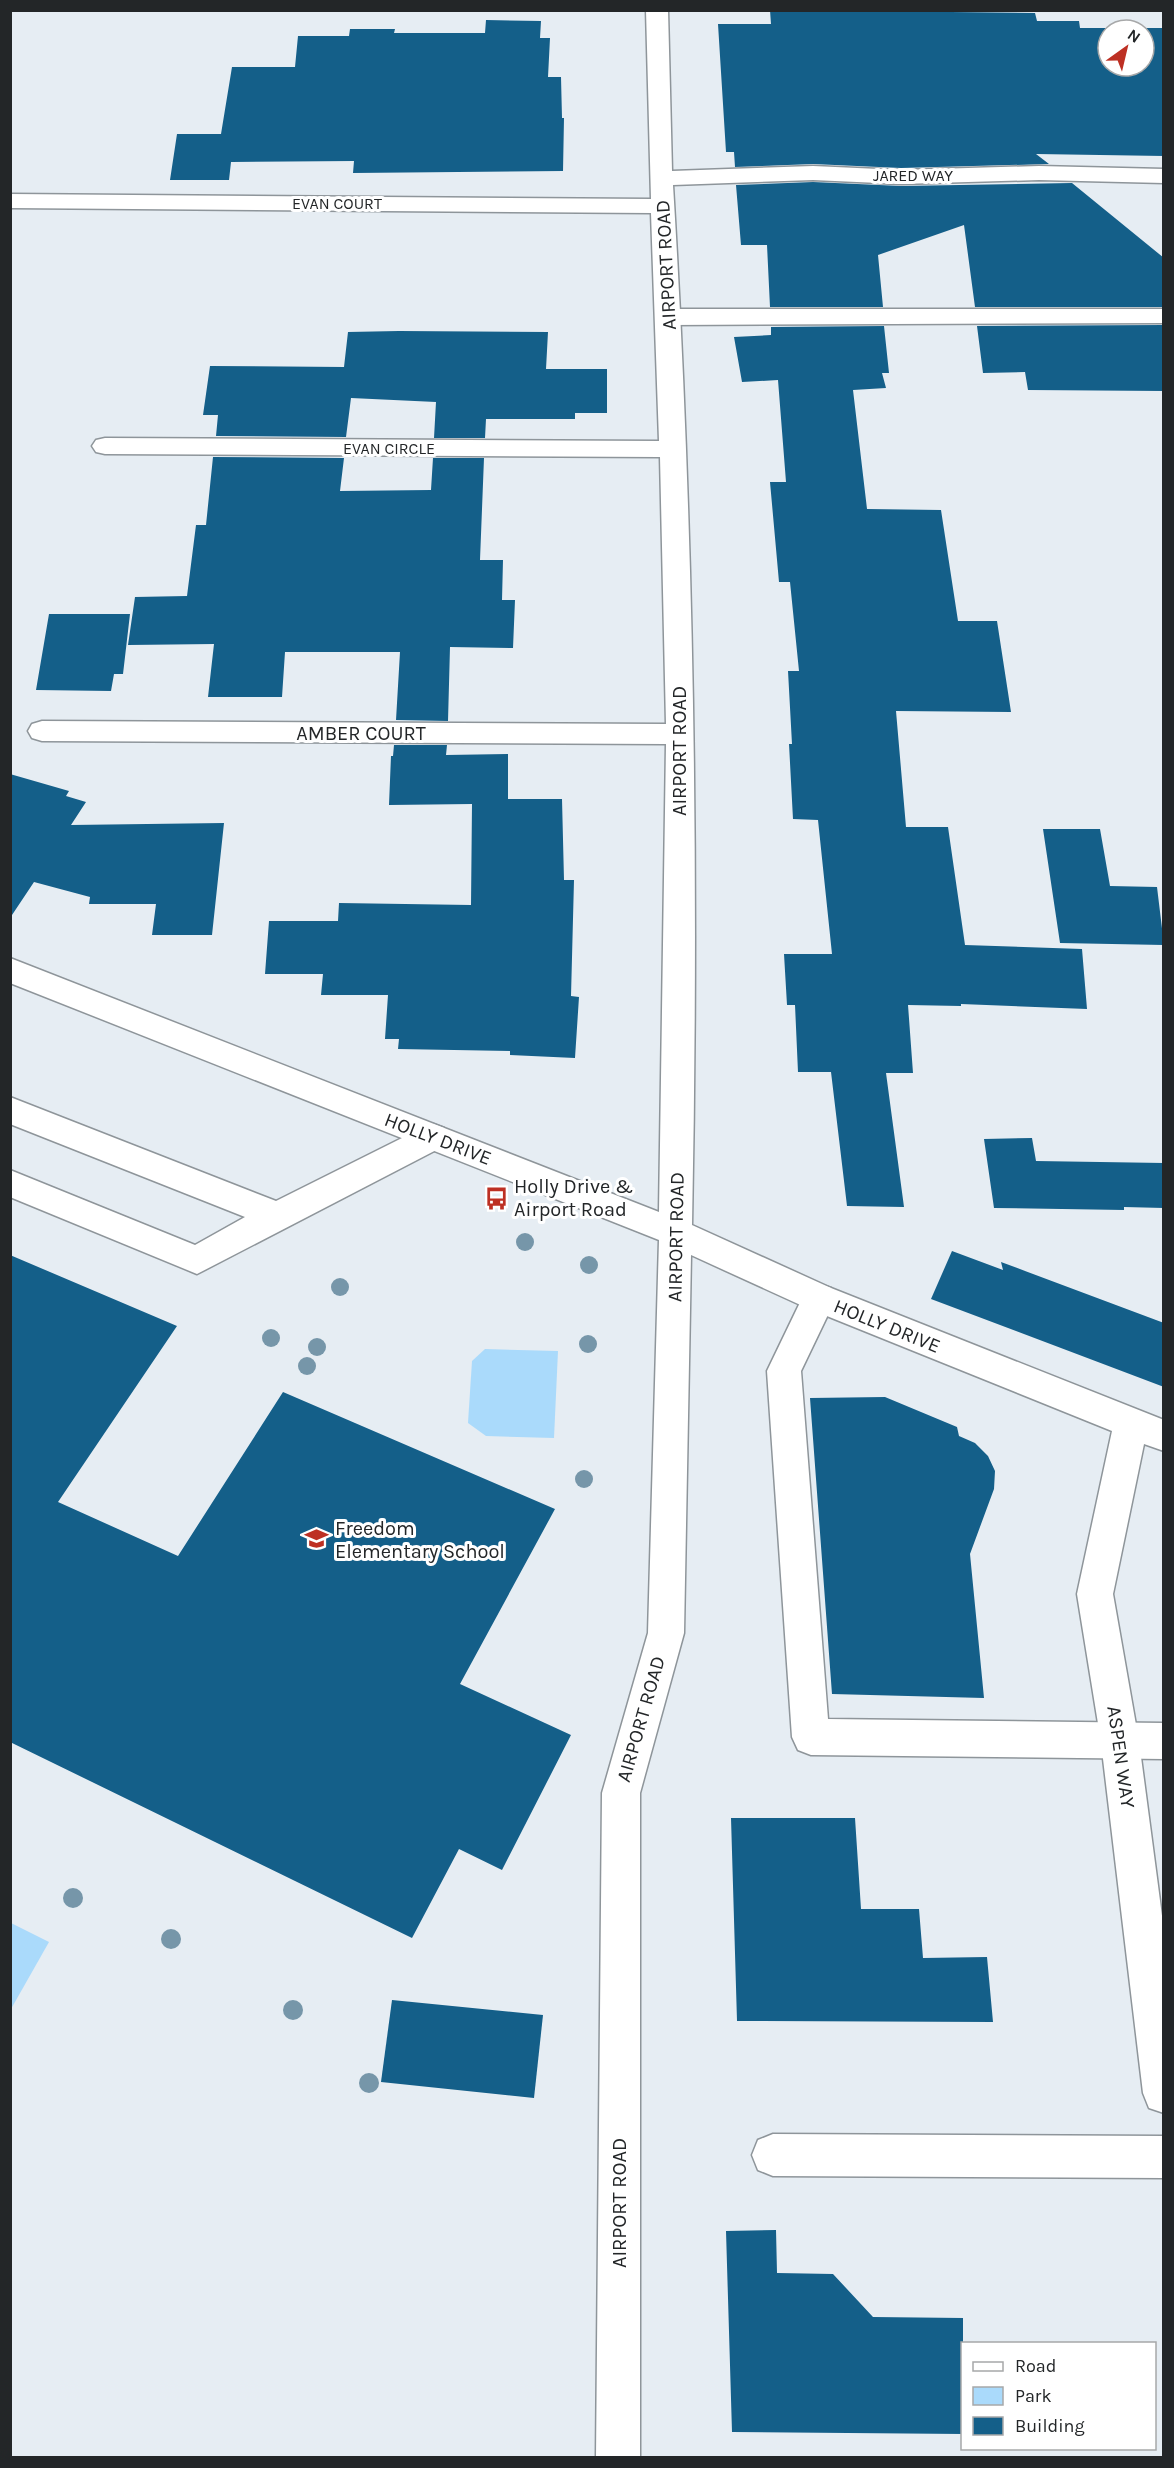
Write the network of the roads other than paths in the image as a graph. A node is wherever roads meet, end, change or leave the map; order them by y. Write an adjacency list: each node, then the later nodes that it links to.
1 (657, 10): 3 (street, AIRPORT ROAD)
2 (1164, 176): 3 (street, JARED WAY)
3 (662, 192): 4 (street, EVAN COURT); 6 (street, AIRPORT ROAD)
4 (10, 201)
5 (1164, 316): 6 (street)
6 (669, 317): 8 (street, AIRPORT ROAD)
7 (105, 446): 8 (street, EVAN CIRCLE)
8 (673, 449): 10 (street, AIRPORT ROAD)
9 (42, 731): 10 (street, AMBER COURT)
10 (680, 735): 16 (street, AIRPORT ROAD)
11 (10, 970): 13 (street, HOLLY DRIVE)
12 (10, 1110): 15 (street)
13 (433, 1137): 15 (street); 16 (street, HOLLY DRIVE)
14 (10, 1183): 15 (street)
15 (277, 1216)
16 (676, 1233): 17 (street, HOLLY DRIVE); 24 (street, AIRPORT ROAD)
17 (819, 1298): 18 (street, HOLLY DRIVE); 20 (street)
18 (1147, 1430): 20 (street, ASPEN WAY)
19 (1164, 1741): 20 (street)
20 (1120, 1742): 21 (street, ASPEN WAY)
21 (1164, 2093)
22 (773, 2155): 23 (street)
23 (1164, 2157)
24 (618, 2457)

